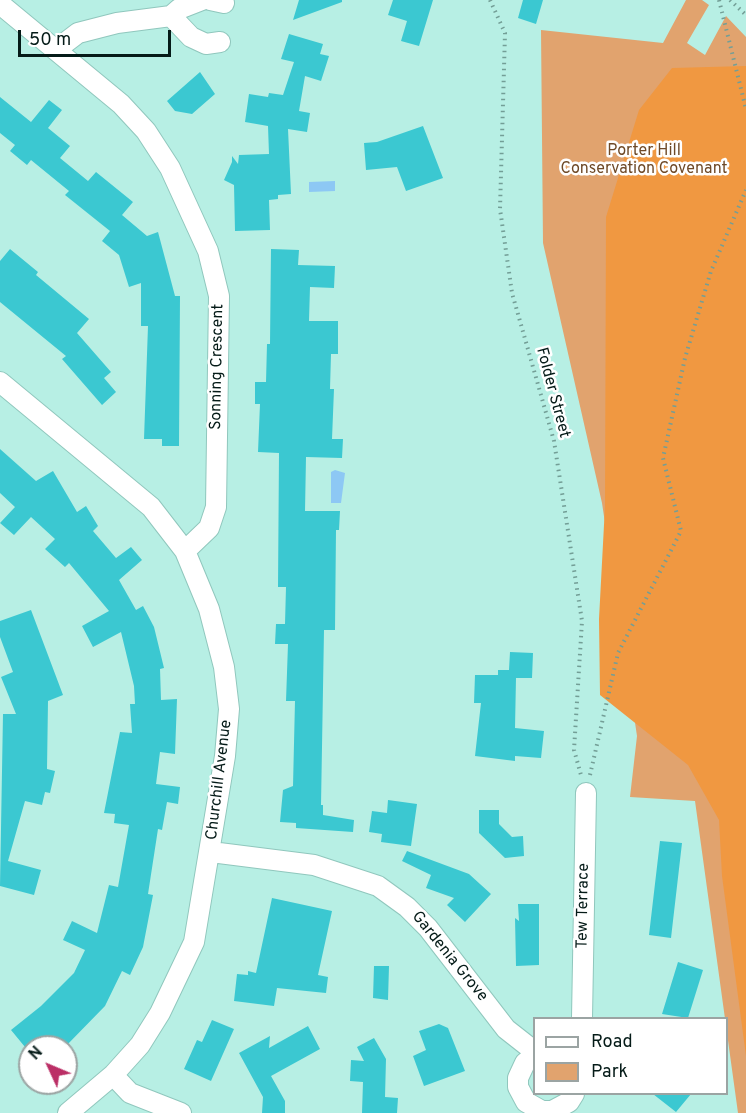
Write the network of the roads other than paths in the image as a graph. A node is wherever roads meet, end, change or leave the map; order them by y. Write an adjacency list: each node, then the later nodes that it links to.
1 (202, 0): 3 (street)
2 (0, 4): 5 (street, Sonning Crescent)
3 (171, 16): 4 (street); 5 (street)
4 (220, 42)
5 (57, 49): 7 (street, Sonning Crescent)
6 (0, 382): 7 (street, Churchill Avenue)
7 (185, 551): 9 (street, Churchill Avenue)
8 (586, 793): 10 (street, Tew Terrace)
9 (211, 852): 11 (street, Gardenia Grove); 14 (street, Churchill Avenue)
10 (582, 1017)
11 (506, 1029): 12 (street, Gardenia Grove); 13 (street, Gardenia Grove)
12 (533, 1050)
13 (528, 1063): 16 (street, Gardenia Grove)
14 (113, 1075): 17 (street, Churchill Avenue); 18 (street)
15 (569, 1103): 16 (street)
16 (535, 1110)
17 (68, 1113)
18 (181, 1113)

